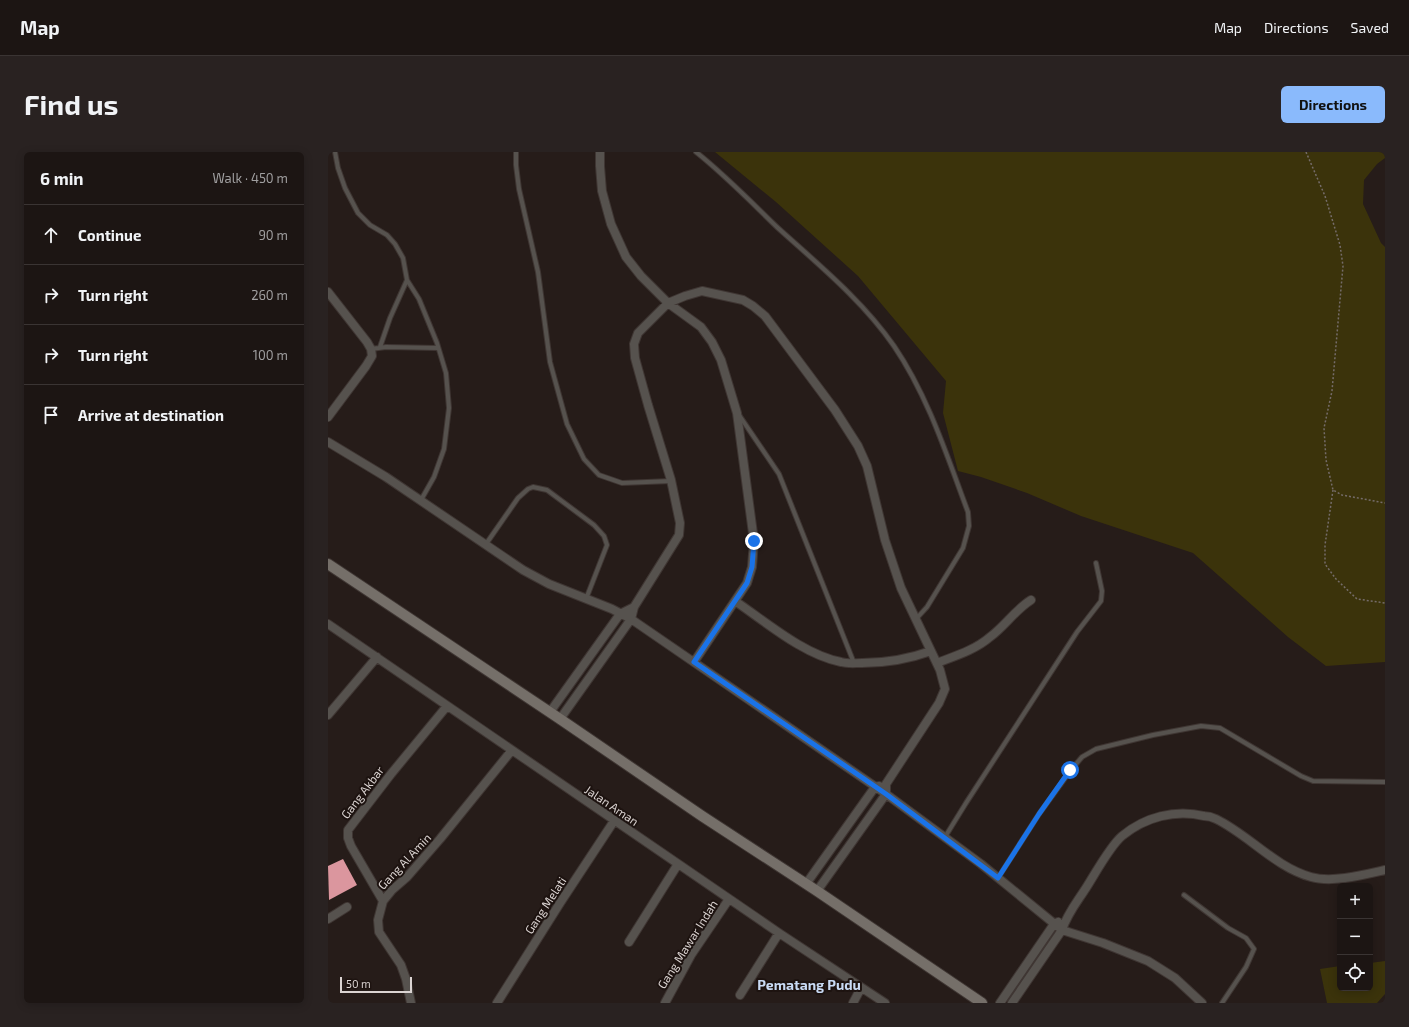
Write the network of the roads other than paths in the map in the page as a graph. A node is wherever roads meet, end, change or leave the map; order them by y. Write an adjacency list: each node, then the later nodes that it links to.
1 (335, 152): 5 (lane)
2 (516, 152): 14 (lane)
3 (600, 152): 7 (street)
4 (696, 152): 25 (lane)
5 (407, 280): 8 (lane); 9 (lane)
6 (328, 292): 10 (street)
7 (668, 303): 11 (street); 14 (street); 25 (street)
8 (380, 347): 9 (lane); 10 (lane)
9 (438, 348): 15 (lane)
10 (371, 349): 12 (street)
11 (737, 413): 21 (street); 30 (lane)
12 (328, 417)
13 (328, 442): 15 (street)
14 (671, 480): 22 (street)
15 (420, 500): 16 (street)
16 (486, 544): 19 (street); 19 (lane)
17 (1096, 563): 42 (lane)
18 (328, 564): 33 (street)
19 (586, 599): 23 (street)
20 (1031, 600): 31 (street)
21 (735, 601): 29 (street); 30 (street)
22 (634, 607): 23 (street); 24 (street)
23 (620, 614): 24 (street); 33 (street)
24 (630, 619): 29 (street); 35 (street)
25 (916, 619): 27 (street)
26 (328, 624): 28 (street, Jalan Aman)
27 (931, 651): 30 (street); 31 (street)
28 (377, 657): 32 (street, Jalan Aman); 34 (street)
29 (694, 662): 39 (street)
30 (855, 663)
31 (937, 663): 38 (street)
32 (447, 706): 36 (street, Jalan Aman); 50 (street, Gang Akbar)
33 (550, 712): 35 (street)
34 (328, 714)
35 (560, 719): 46 (street)
36 (512, 750): 41 (street, Jalan Aman); 50 (street, Gang Al Amin)
37 (1385, 782): 45 (lane)
38 (886, 784): 39 (street); 40 (street)
39 (875, 787): 40 (street); 46 (street)
40 (886, 794): 42 (street); 47 (street)
41 (614, 821): 43 (street, Jalan Aman); 61 (street, Gang Melati)
42 (945, 837): 45 (street)
43 (678, 864): 49 (street, Jalan Aman); 57 (street)
44 (1385, 870): 52 (street)
45 (998, 878): 54 (street)
46 (806, 884): 47 (street)
47 (817, 891): 65 (street)
48 (1184, 895): 69 (lane)
49 (729, 899): 56 (street, Jalan Aman); 62 (street, Gang Mawar Indah)
50 (383, 901): 60 (street, Gang Al Amin)
51 (347, 907): 53 (street)
52 (1066, 918): 54 (street); 55 (street)
53 (328, 919)
54 (1054, 924): 55 (street); 66 (street)
55 (1062, 930): 67 (street); 68 (street)
56 (778, 933): 58 (street, Jalan Aman); 59 (street)
57 (630, 942)
58 (861, 988): 63 (street); 64 (street, Jalan Aman)
59 (740, 995)
60 (411, 1003)
61 (497, 1003)
62 (665, 1003)
63 (853, 1003)
64 (885, 1003)
65 (982, 1003)
66 (1000, 1003)
67 (1012, 1003)
68 (1202, 1003)
69 (1222, 1003)

